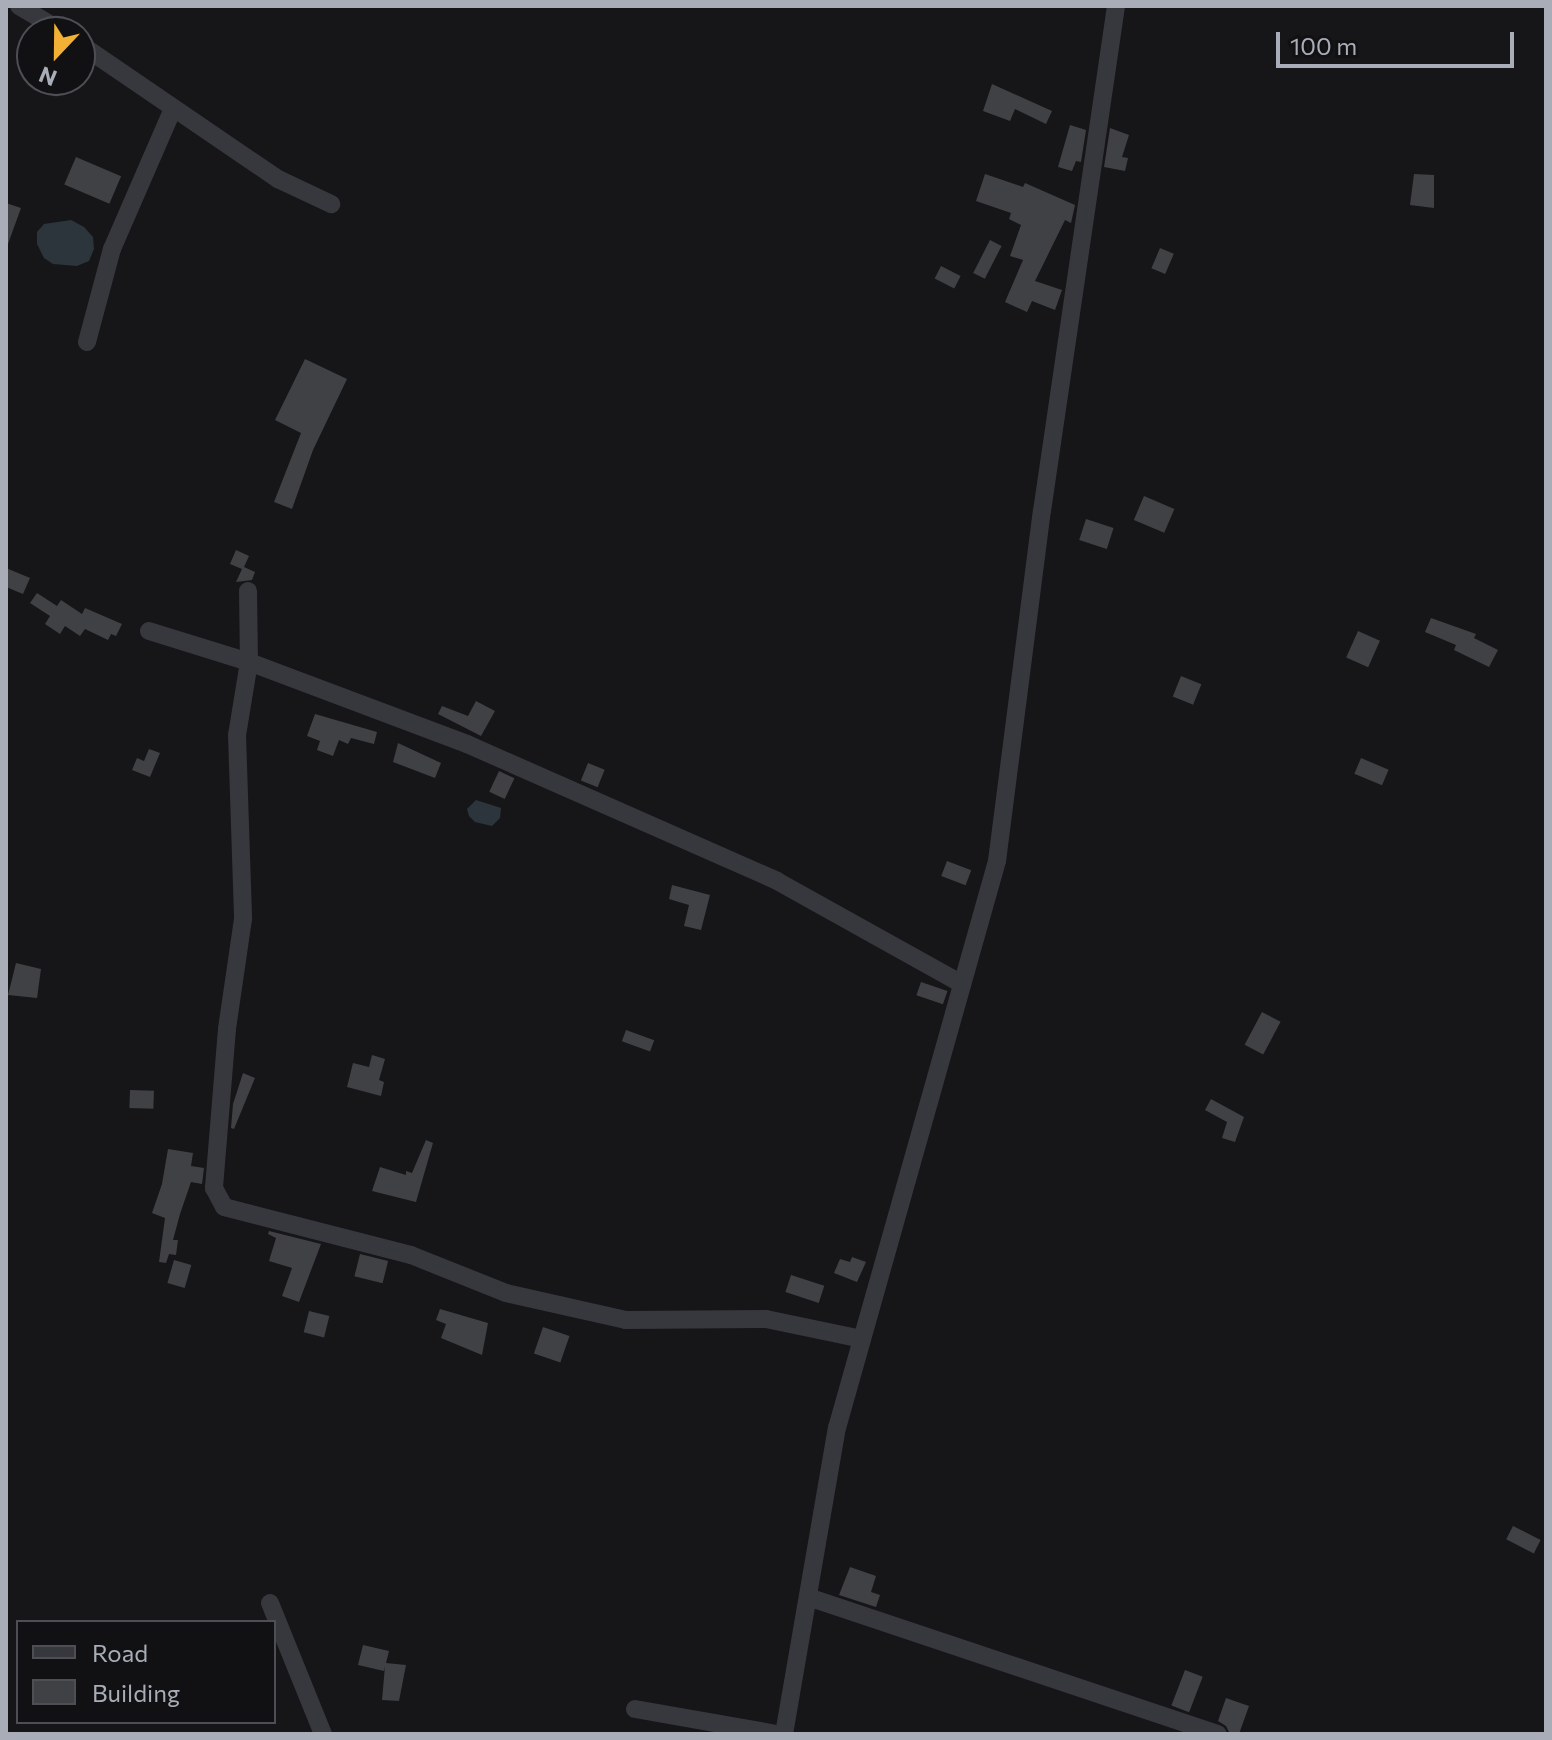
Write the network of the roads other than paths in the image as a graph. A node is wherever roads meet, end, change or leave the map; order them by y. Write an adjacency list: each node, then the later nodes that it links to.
1 (1116, 6): 9 (street)
2 (96, 55): 3 (street)
3 (173, 109): 4 (street); 5 (street)
4 (331, 204)
5 (87, 342)
6 (248, 591): 8 (street)
7 (149, 631): 8 (street)
8 (249, 662): 9 (street); 10 (street)
9 (962, 984): 10 (street)
10 (862, 1339): 11 (street)
11 (808, 1597): 16 (street); 17 (street)
12 (270, 1603): 14 (street)
13 (635, 1709): 15 (street)
14 (323, 1734)
15 (777, 1734)
16 (784, 1734)
17 (1218, 1734)

